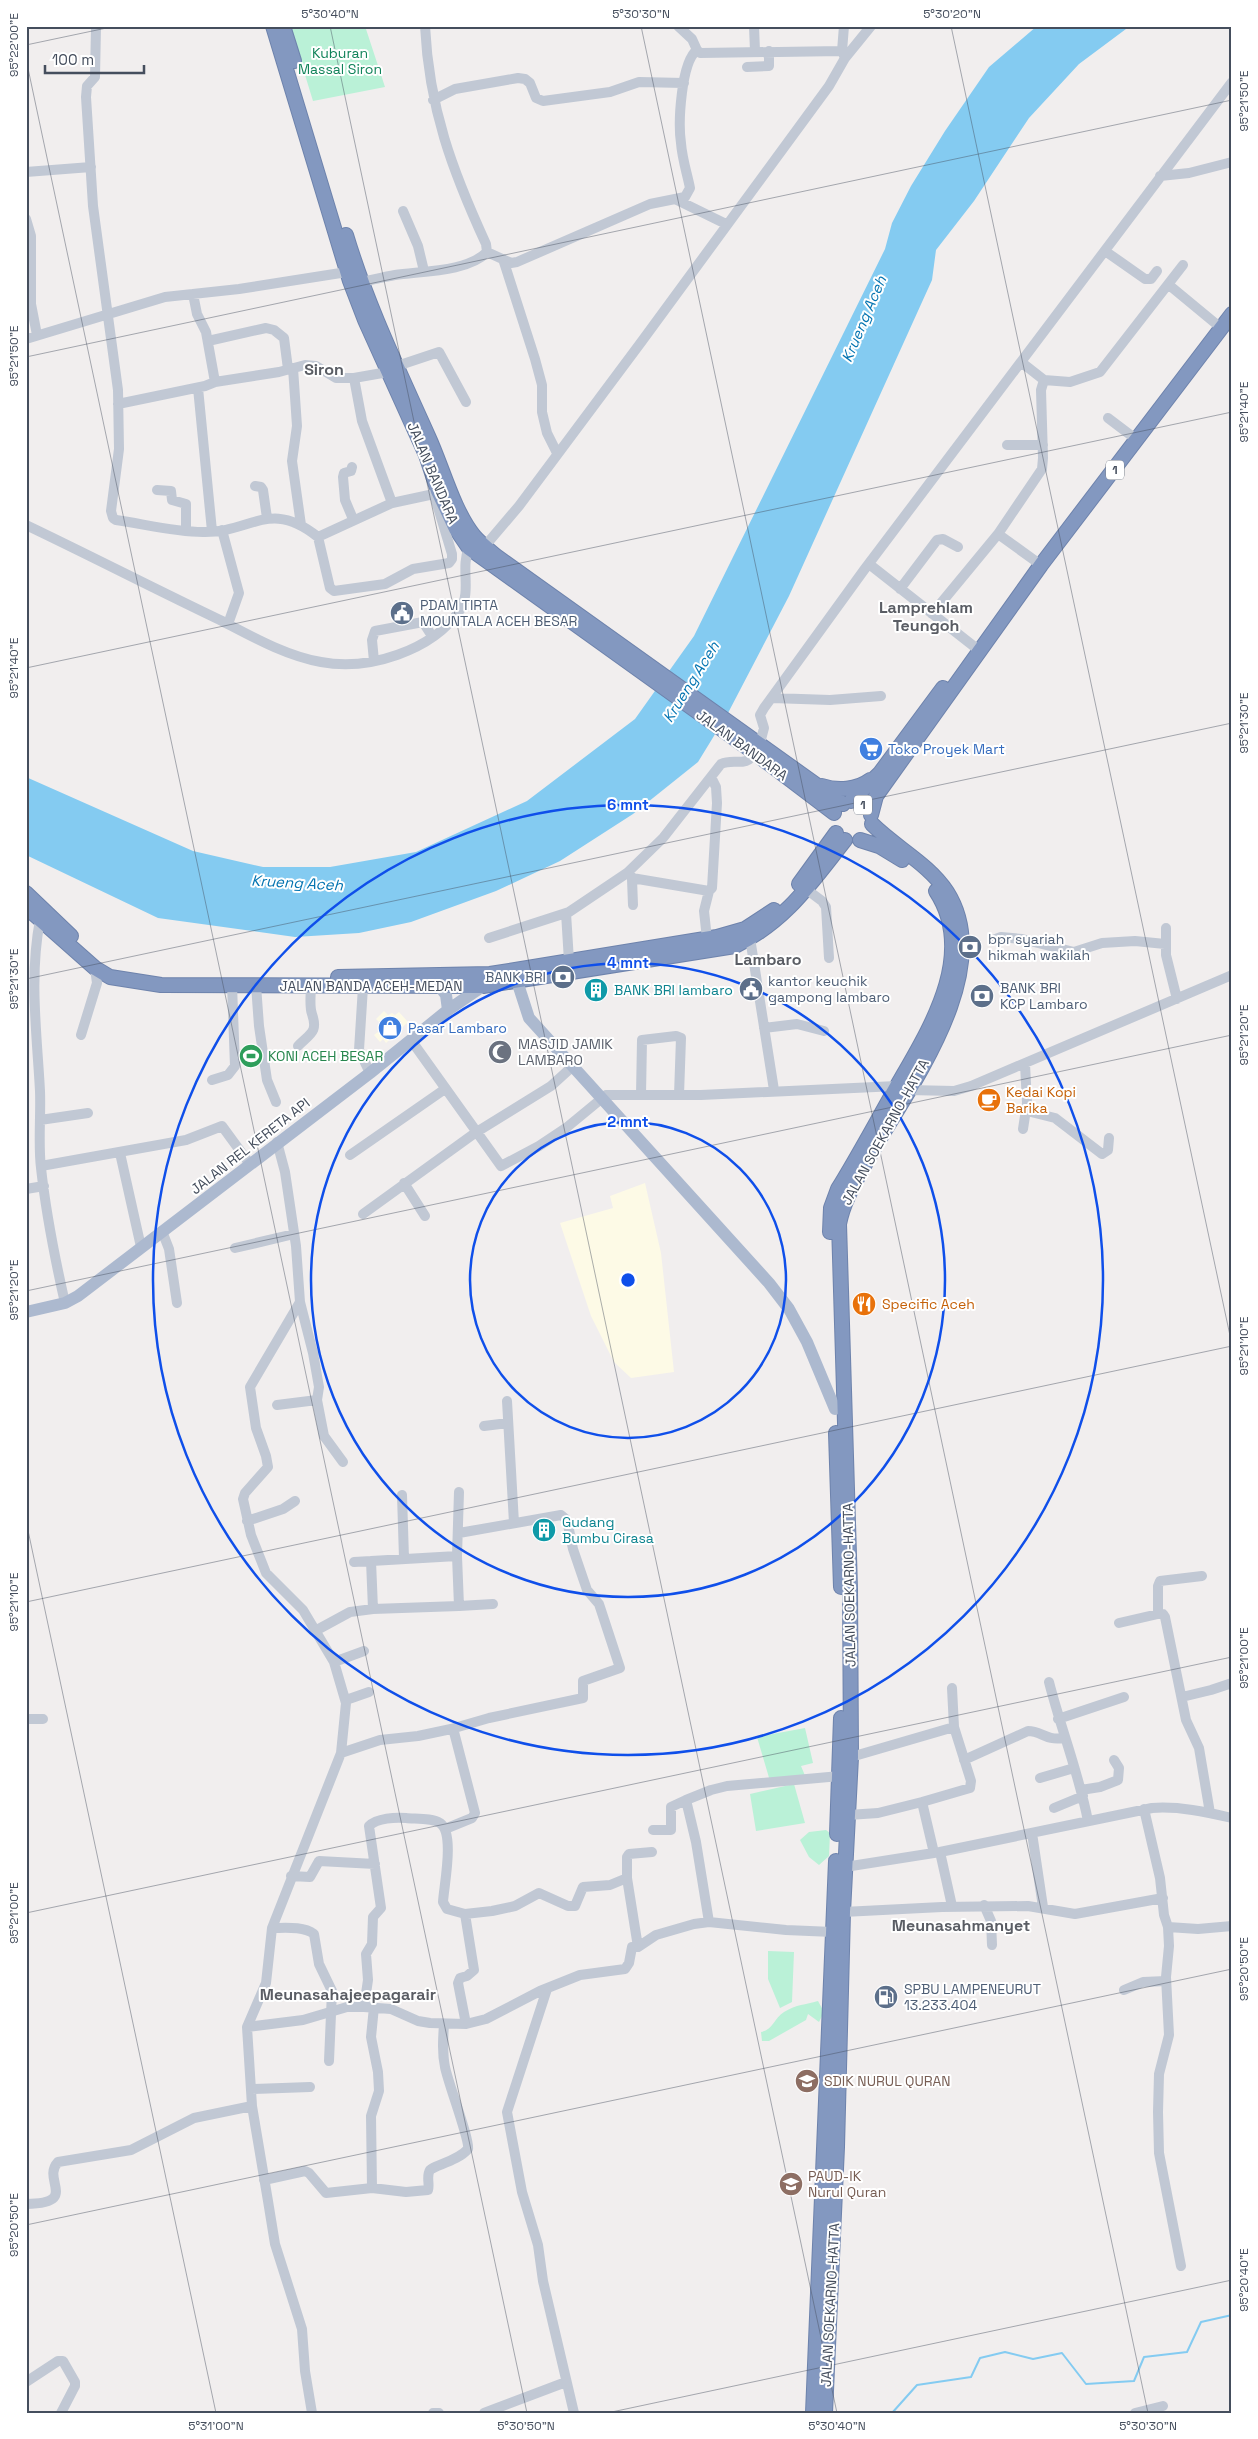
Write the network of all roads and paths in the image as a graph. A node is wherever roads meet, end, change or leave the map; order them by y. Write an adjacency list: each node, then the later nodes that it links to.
1 (100, 26): 9 (street)
2 (272, 26): 32 (highway, JALAN BANDARA)
3 (283, 26): 33 (highway, JALAN BANDARA)
4 (425, 26): 17 (street)
5 (678, 26): 10 (street)
6 (754, 26): 11 (street)
7 (844, 26): 13 (street)
8 (871, 26): 13 (street)
9 (96, 27): 19 (street)
10 (696, 50): 11 (street); 16 (street)
11 (755, 51): 12 (street)
12 (770, 51): 13 (street); 14 (street)
13 (843, 54): 25 (street)
14 (747, 67)
15 (1232, 82): 21 (street)
16 (684, 83): 17 (street); 22 (street)
17 (433, 100): 27 (street)
18 (1232, 162): 21 (street)
19 (91, 167): 20 (street); 36 (street)
20 (26, 172)
21 (1160, 176): 26 (street)
22 (675, 199): 25 (street); 28 (street)
23 (403, 211): 30 (street)
24 (26, 219): 39 (street)
25 (726, 224): 56 (street)
26 (1105, 251): 31 (street); 42 (street)
27 (487, 252): 28 (street); 30 (street)
28 (503, 259): 56 (street)
29 (1183, 265): 34 (street)
30 (424, 271): 33 (street)
31 (1157, 271)
32 (347, 272): 35 (street); 44 (highway, JALAN BANDARA)
33 (360, 282): 44 (highway, JALAN BANDARA)
34 (1168, 286): 38 (street); 46 (street)
35 (193, 294): 36 (street); 41 (street)
36 (109, 314): 39 (street); 50 (street)
37 (1232, 314): 38 (highway, 1)
38 (1221, 328): 52 (highway, 1)
39 (37, 335): 40 (street)
40 (26, 339)
41 (208, 341): 43 (street); 47 (street)
42 (1021, 362): 46 (street); 75 (street)
43 (291, 368): 45 (street); 47 (street); 65 (street)
44 (392, 369): 45 (street); 49 (street); 55 (highway, JALAN BANDARA)
45 (354, 378): 61 (street)
46 (1044, 380): 54 (street)
47 (215, 382): 48 (street)
48 (198, 388): 50 (street); 67 (street)
49 (466, 402)
50 (118, 404): 66 (street)
51 (1108, 418): 52 (street)
52 (1137, 440): 76 (highway, 1)
53 (1007, 445): 54 (street)
54 (1043, 445): 68 (street)
55 (431, 453): 60 (highway, JALAN BANDARA); 70 (highway, JALAN BANDARA)
56 (557, 453): 70 (street)
57 (352, 467): 63 (street)
58 (255, 486): 62 (street)
59 (157, 490): 66 (street)
60 (436, 492): 61 (street); 72 (highway, JALAN BANDARA); 73 (street)
61 (392, 503): 63 (street)
62 (267, 518): 65 (street); 67 (street)
63 (353, 519): 69 (street)
64 (26, 525): 79 (street)
65 (301, 525): 69 (street)
66 (186, 531): 67 (street)
67 (217, 531): 79 (street)
68 (998, 534): 76 (street); 78 (street)
69 (318, 537): 73 (street)
70 (485, 546): 74 (highway, JALAN BANDARA)
71 (958, 547): 77 (street)
72 (466, 554): 73 (street); 74 (highway, JALAN BANDARA); 81 (street)
73 (452, 559)
74 (492, 559): 86 (highway, JALAN BANDARA)
75 (869, 564): 77 (street); 85 (street)
76 (1041, 565): 80 (highway, 1)
77 (900, 589): 78 (street)
78 (932, 614): 82 (street)
79 (228, 624): 83 (street)
80 (997, 625): 82 (highway, 1); 91 (highway, 1)
81 (432, 636): 83 (street); 83 (street)
82 (976, 648): 87 (highway, 1)
83 (374, 661)
84 (881, 696): 85 (street)
85 (772, 698): 86 (street)
86 (757, 748): 88 (street); 89 (highway, JALAN BANDARA); 90 (highway, JALAN BANDARA)
87 (880, 773): 89 (highway); 90 (highway, 1)
88 (711, 777): 94 (street); 96 (street)
89 (814, 783): 90 (highway, JALAN BANDARA)
90 (843, 806): 91 (highway, 1); 92 (highway, 1)
91 (872, 820): 93 (highway, 1); 130 (highway, JALAN SOEKARNO-HATTA)
92 (841, 836): 93 (highway); 95 (highway, JALAN BANDA ACEH-MEDAN); 105 (highway, JALAN BANDA ACEH-MEDAN)
93 (860, 840): 130 (highway, JALAN SOEKARNO-HATTA)
94 (629, 875): 96 (street); 98 (street); 100 (street)
95 (806, 889): 104 (highway, JALAN BANDA ACEH-MEDAN); 108 (street)
96 (709, 891): 105 (street)
97 (26, 893): 113 (highway, JALAN BANDA ACEH-MEDAN)
98 (633, 905)
99 (26, 907): 101 (highway, JALAN BANDA ACEH-MEDAN)
100 (566, 913): 103 (street); 109 (street)
101 (40, 920): 110 (highway, JALAN BANDA ACEH-MEDAN); 139 (street)
102 (1166, 928): 107 (street)
103 (489, 938)
104 (750, 938): 112 (highway, JALAN BANDA ACEH-MEDAN); 121 (street)
105 (707, 939): 109 (highway, JALAN BANDA ACEH-MEDAN)
106 (993, 940): 107 (street)
107 (1165, 944): 119 (street)
108 (829, 958)
109 (569, 961): 113 (highway, JALAN BANDA ACEH-MEDAN)
110 (95, 968): 114 (highway, JALAN BANDA ACEH-MEDAN); 123 (street)
111 (1232, 975): 119 (street)
112 (517, 981): 116 (highway, JALAN BANDA ACEH-MEDAN); 127 (main road)
113 (306, 982): 115 (highway, JALAN BANDA ACEH-MEDAN); 117 (highway, JALAN BANDA ACEH-MEDAN); 125 (street)
114 (232, 985): 115 (highway, JALAN BANDA ACEH-MEDAN); 129 (street)
115 (256, 985): 136 (street)
116 (483, 986): 118 (highway, JALAN BANDA ACEH-MEDAN); 120 (main road, JALAN REL KERETA API)
117 (363, 987): 118 (highway, JALAN BANDA ACEH-MEDAN); 128 (street)
118 (440, 987): 120 (main road)
119 (1176, 999): 126 (street)
120 (448, 1010): 124 (main road, JALAN REL KERETA API)
121 (764, 1028): 122 (street); 132 (street)
122 (824, 1031)
123 (81, 1035)
124 (412, 1040): 128 (main road, JALAN REL KERETA API); 131 (street)
125 (298, 1046)
126 (1025, 1064): 130 (street); 137 (street)
127 (573, 1066): 135 (main road); 141 (street)
128 (370, 1073): 144 (main road, JALAN REL KERETA API)
129 (212, 1080)
130 (903, 1088): 132 (street); 142 (highway, JALAN SOEKARNO-HATTA)
131 (444, 1089): 141 (street); 146 (street)
132 (774, 1090): 134 (street)
133 (642, 1095): 134 (street); 134 (street); 135 (street)
134 (679, 1095)
135 (602, 1098): 141 (street); 165 (main road)
136 (276, 1102)
137 (1027, 1111): 140 (street); 143 (street)
138 (88, 1113): 139 (street)
139 (40, 1120): 148 (street)
140 (1023, 1129)
141 (475, 1133): 149 (street)
142 (877, 1134): 165 (highway, JALAN SOEKARNO-HATTA); 172 (highway, JALAN SOEKARNO-HATTA)
143 (1109, 1138)
144 (277, 1142): 147 (main road, JALAN REL KERETA API); 155 (street)
145 (120, 1153): 147 (street); 148 (street); 156 (street)
146 (350, 1155)
147 (249, 1163): 154 (main road, JALAN REL KERETA API)
148 (41, 1166): 150 (street)
149 (404, 1183): 152 (street); 153 (street)
150 (44, 1186): 151 (street); 159 (street)
151 (26, 1189)
152 (363, 1214)
153 (426, 1216)
154 (162, 1231): 156 (main road, JALAN REL KERETA API); 160 (street)
155 (294, 1234): 157 (street); 158 (street)
156 (141, 1247): 159 (main road, JALAN REL KERETA API)
157 (235, 1248)
158 (300, 1302): 162 (street); 173 (street)
159 (65, 1303): 161 (main road, JALAN REL KERETA API)
160 (177, 1304)
161 (26, 1312)
162 (317, 1400): 164 (street); 168 (street)
163 (507, 1401): 166 (street)
164 (277, 1405)
165 (835, 1409): 172 (highway, JALAN SOEKARNO-HATTA)
166 (508, 1423): 167 (street); 174 (street)
167 (484, 1426)
168 (343, 1462)
169 (459, 1492): 176 (street)
170 (402, 1495): 178 (street)
171 (295, 1501): 173 (street)
172 (842, 1508): 175 (highway, JALAN SOEKARNO-HATTA)
173 (247, 1521): 187 (street)
174 (514, 1523): 176 (street); 201 (street)
175 (843, 1528): 204 (highway, JALAN SOEKARNO-HATTA); 208 (highway, JALAN SOEKARNO-HATTA)
176 (459, 1533): 177 (street)
177 (458, 1556): 178 (street); 183 (street)
178 (404, 1558): 179 (street)
179 (371, 1561): 180 (street); 184 (street)
180 (354, 1562)
181 (1202, 1576): 185 (street)
182 (493, 1604): 183 (street)
183 (459, 1606): 184 (street)
184 (373, 1609): 187 (street)
185 (1158, 1614): 186 (street); 195 (street)
186 (1119, 1623)
187 (315, 1630): 189 (street)
188 (364, 1651): 189 (street)
189 (334, 1662): 196 (street)
190 (1049, 1682): 198 (street)
191 (1232, 1683): 195 (street)
192 (952, 1688): 200 (street)
193 (370, 1692): 196 (street)
194 (1124, 1697): 198 (street)
195 (1182, 1697): 215 (street)
196 (346, 1700): 203 (street)
197 (26, 1719): 199 (street)
198 (1058, 1719): 202 (street)
199 (42, 1720)
200 (954, 1727): 204 (street); 205 (street)
201 (451, 1729): 203 (street); 219 (street)
202 (1064, 1738): 205 (street); 207 (street)
203 (341, 1752): 226 (street)
204 (851, 1757): 216 (highway, JALAN SOEKARNO-HATTA)
205 (964, 1760): 212 (street)
206 (1114, 1760): 210 (street)
207 (1074, 1768): 209 (street); 210 (street)
208 (840, 1776): 211 (street); 225 (highway, JALAN SOEKARNO-HATTA)
209 (1040, 1778)
210 (1082, 1793): 213 (street); 218 (street)
211 (686, 1800): 220 (street); 234 (street)
212 (922, 1802): 216 (street); 223 (street)
213 (1054, 1808)
214 (1145, 1812): 215 (street); 218 (street); 228 (street)
215 (1210, 1813): 217 (street)
216 (848, 1815): 225 (highway, JALAN SOEKARNO-HATTA)
217 (1232, 1818)
218 (1088, 1821): 221 (street)
219 (445, 1829): 224 (street); 233 (street)
220 (653, 1830)
221 (1033, 1836): 223 (street); 231 (street)
222 (652, 1852): 227 (street)
223 (939, 1854): 225 (street); 230 (street)
224 (375, 1864): 226 (street); 244 (street)
225 (842, 1875): 232 (highway, JALAN SOEKARNO-HATTA); 238 (highway, JALAN SOEKARNO-HATTA)
226 (291, 1876): 237 (street)
227 (627, 1878): 233 (street); 240 (street)
228 (1162, 1898): 231 (street); 236 (street)
229 (984, 1905): 230 (street); 231 (street); 239 (street)
230 (952, 1906): 232 (street)
231 (1043, 1907)
232 (843, 1912): 253 (highway, JALAN SOEKARNO-HATTA)
233 (465, 1914): 247 (street)
234 (709, 1922): 238 (street); 240 (street)
235 (1232, 1926): 236 (street)
236 (1168, 1927): 241 (street)
237 (272, 1928): 245 (street); 248 (street)
238 (832, 1932): 253 (highway, JALAN SOEKARNO-HATTA)
239 (992, 1945)
240 (638, 1947): 242 (street)
241 (1166, 1981): 243 (street); 257 (street)
242 (547, 1989): 247 (street); 259 (street)
243 (1124, 1990)
244 (369, 2007): 245 (street); 246 (street); 255 (street)
245 (332, 2012): 248 (street); 249 (street)
246 (444, 2024): 247 (street); 255 (street)
247 (466, 2024)
248 (247, 2027): 251 (street)
249 (329, 2061)
250 (310, 2087): 251 (street)
251 (252, 2089): 252 (street)
252 (252, 2106): 254 (street); 256 (street)
253 (832, 2111): 267 (highway, JALAN SOEKARNO-HATTA); 268 (highway, JALAN SOEKARNO-HATTA)
254 (264, 2180): 255 (street); 262 (street)
255 (372, 2188)
256 (26, 2204)
257 (1181, 2266)
258 (26, 2382): 261 (street)
259 (566, 2382): 265 (street); 266 (street)
260 (1163, 2406): 269 (street)
261 (60, 2413)
262 (312, 2413)
263 (433, 2413): 264 (street)
264 (439, 2413)
265 (484, 2413)
266 (574, 2413)
267 (812, 2413)
268 (825, 2413)
269 (1135, 2413)

